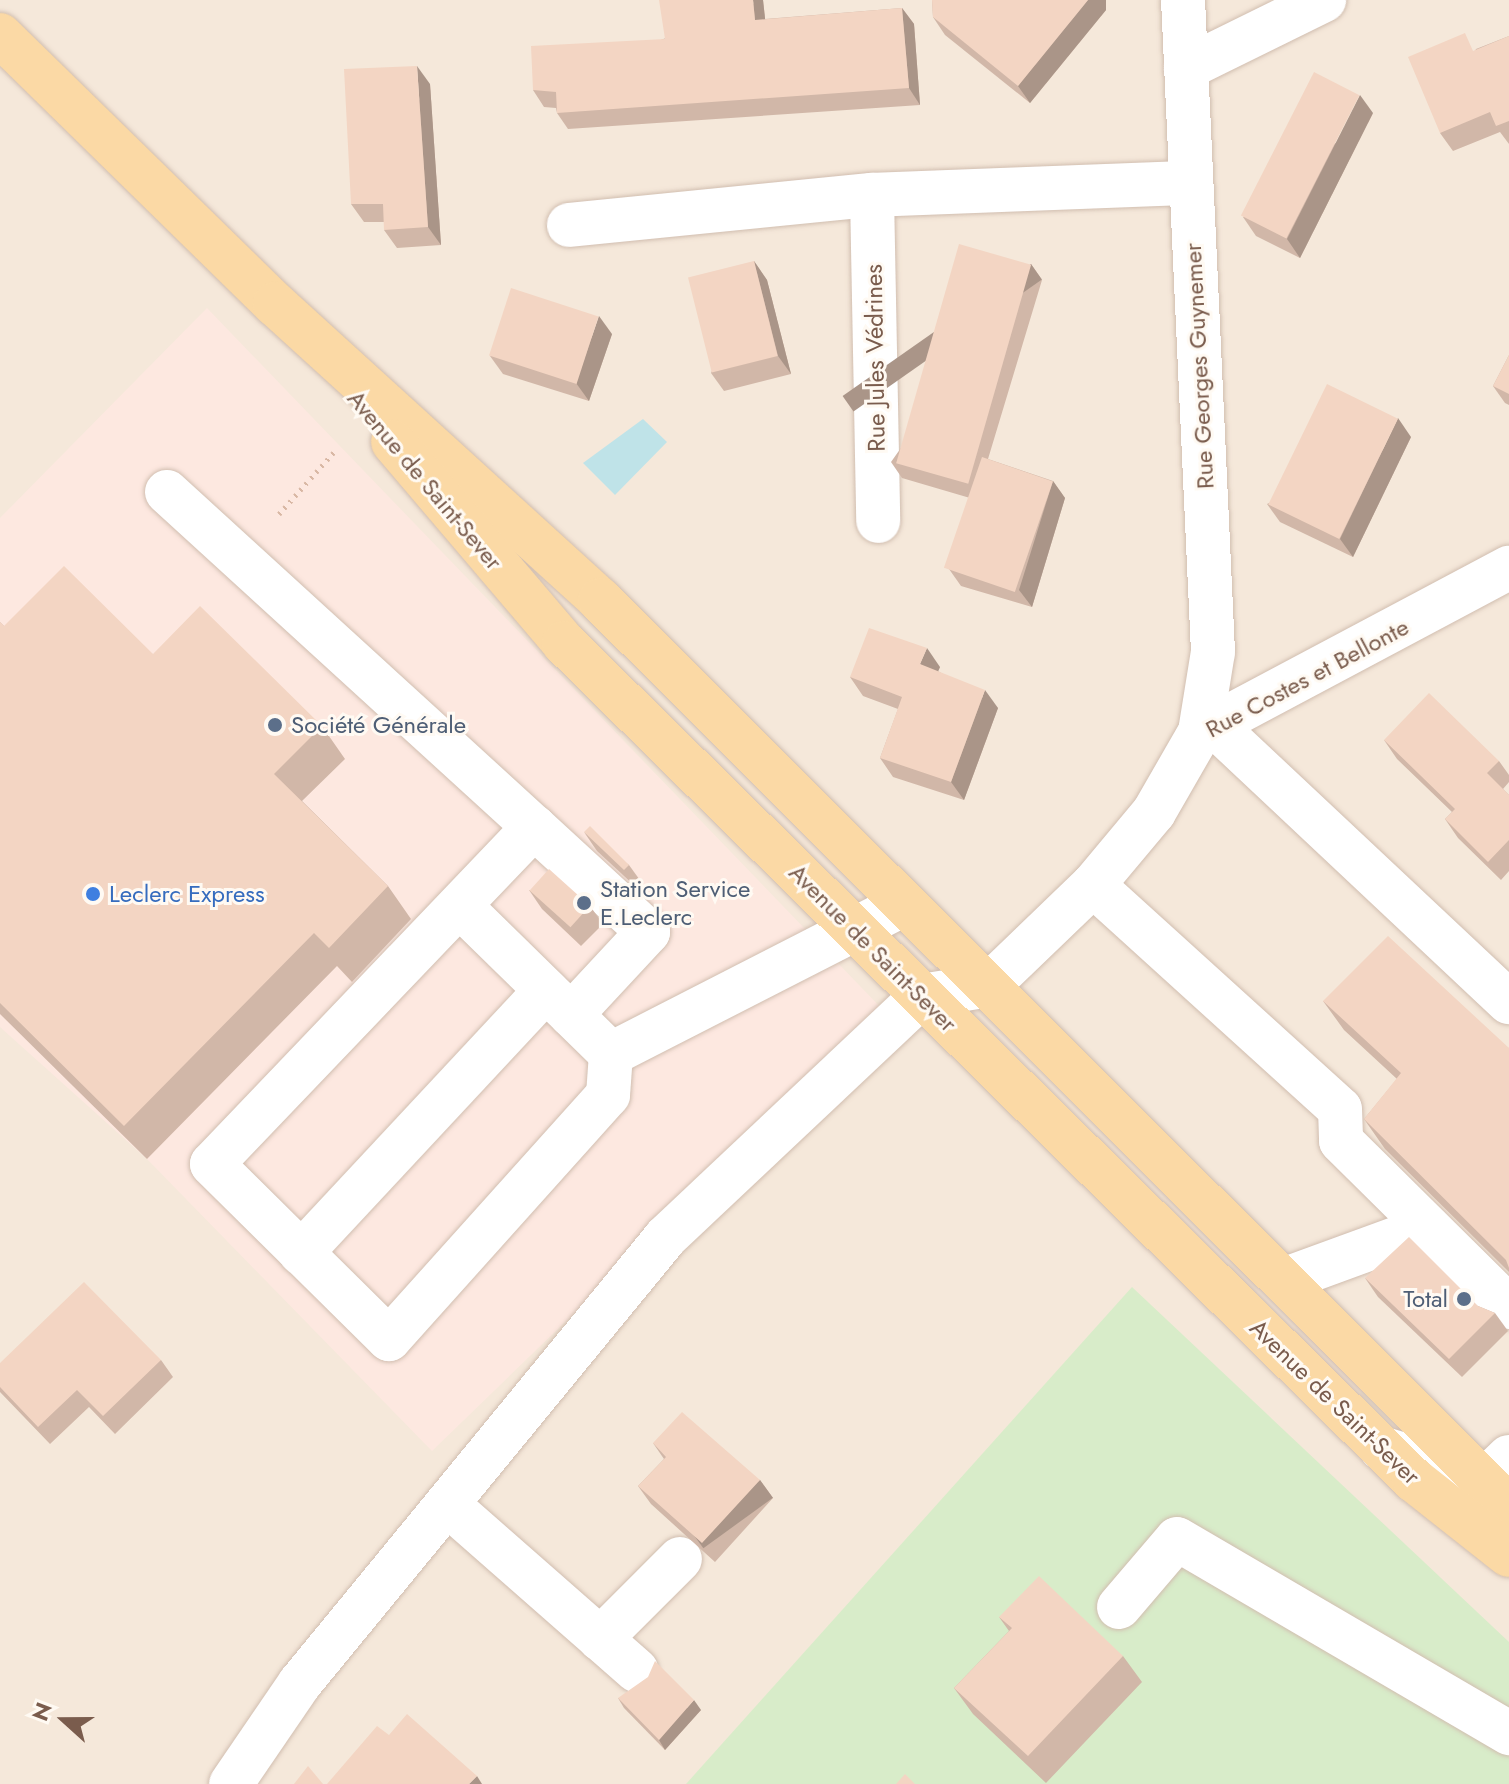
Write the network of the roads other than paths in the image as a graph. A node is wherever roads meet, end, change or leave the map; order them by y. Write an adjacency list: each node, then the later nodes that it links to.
1 (1183, 0): 4 (street, Rue Georges Guynemer)
2 (1324, 0): 4 (street)
3 (0, 35): 8 (main road, Avenue de Saint-Sever)
4 (1186, 68): 5 (street, Rue Georges Guynemer)
5 (1189, 183): 6 (street); 12 (street, Rue Georges Guynemer)
6 (872, 195): 7 (street); 10 (street, Rue Jules Védrines)
7 (569, 225)
8 (275, 304): 15 (main road, Avenue de Saint-Sever); 17 (main road, Avenue de Saint-Sever)
9 (167, 492): 13 (street)
10 (878, 521)
11 (1509, 568): 12 (street, Rue Costes et Bellonte)
12 (1209, 730): 14 (street, Rue Costes et Bellonte); 20 (street)
13 (534, 827): 16 (street); 21 (street)
14 (1093, 885): 18 (street, Rue Costes et Bellonte); 23 (street)
15 (904, 904): 17 (street); 18 (main road, Avenue de Saint-Sever)
16 (460, 906): 21 (street); 24 (street)
17 (859, 933): 19 (main road, Avenue de Saint-Sever); 22 (street)
18 (989, 985): 19 (street); 25 (main road, Avenue de Saint-Sever)
19 (922, 996): 27 (main road, Avenue de Saint-Sever); 29 (street)
20 (1509, 1002)
21 (558, 1003): 22 (street); 24 (street)
22 (611, 1054): 24 (street)
23 (1428, 1227): 25 (street); 26 (street)
24 (301, 1253)
25 (1286, 1279): 28 (main road, Avenue de Saint-Sever)
26 (1509, 1307)
27 (1381, 1448): 28 (street); 30 (main road, Avenue de Saint-Sever)
28 (1501, 1481)
29 (447, 1504): 33 (street); 36 (street)
30 (1509, 1555)
31 (680, 1559): 33 (street)
32 (1119, 1607): 35 (street)
33 (600, 1639): 34 (street)
34 (636, 1670)
35 (1509, 1733)
36 (231, 1784)

